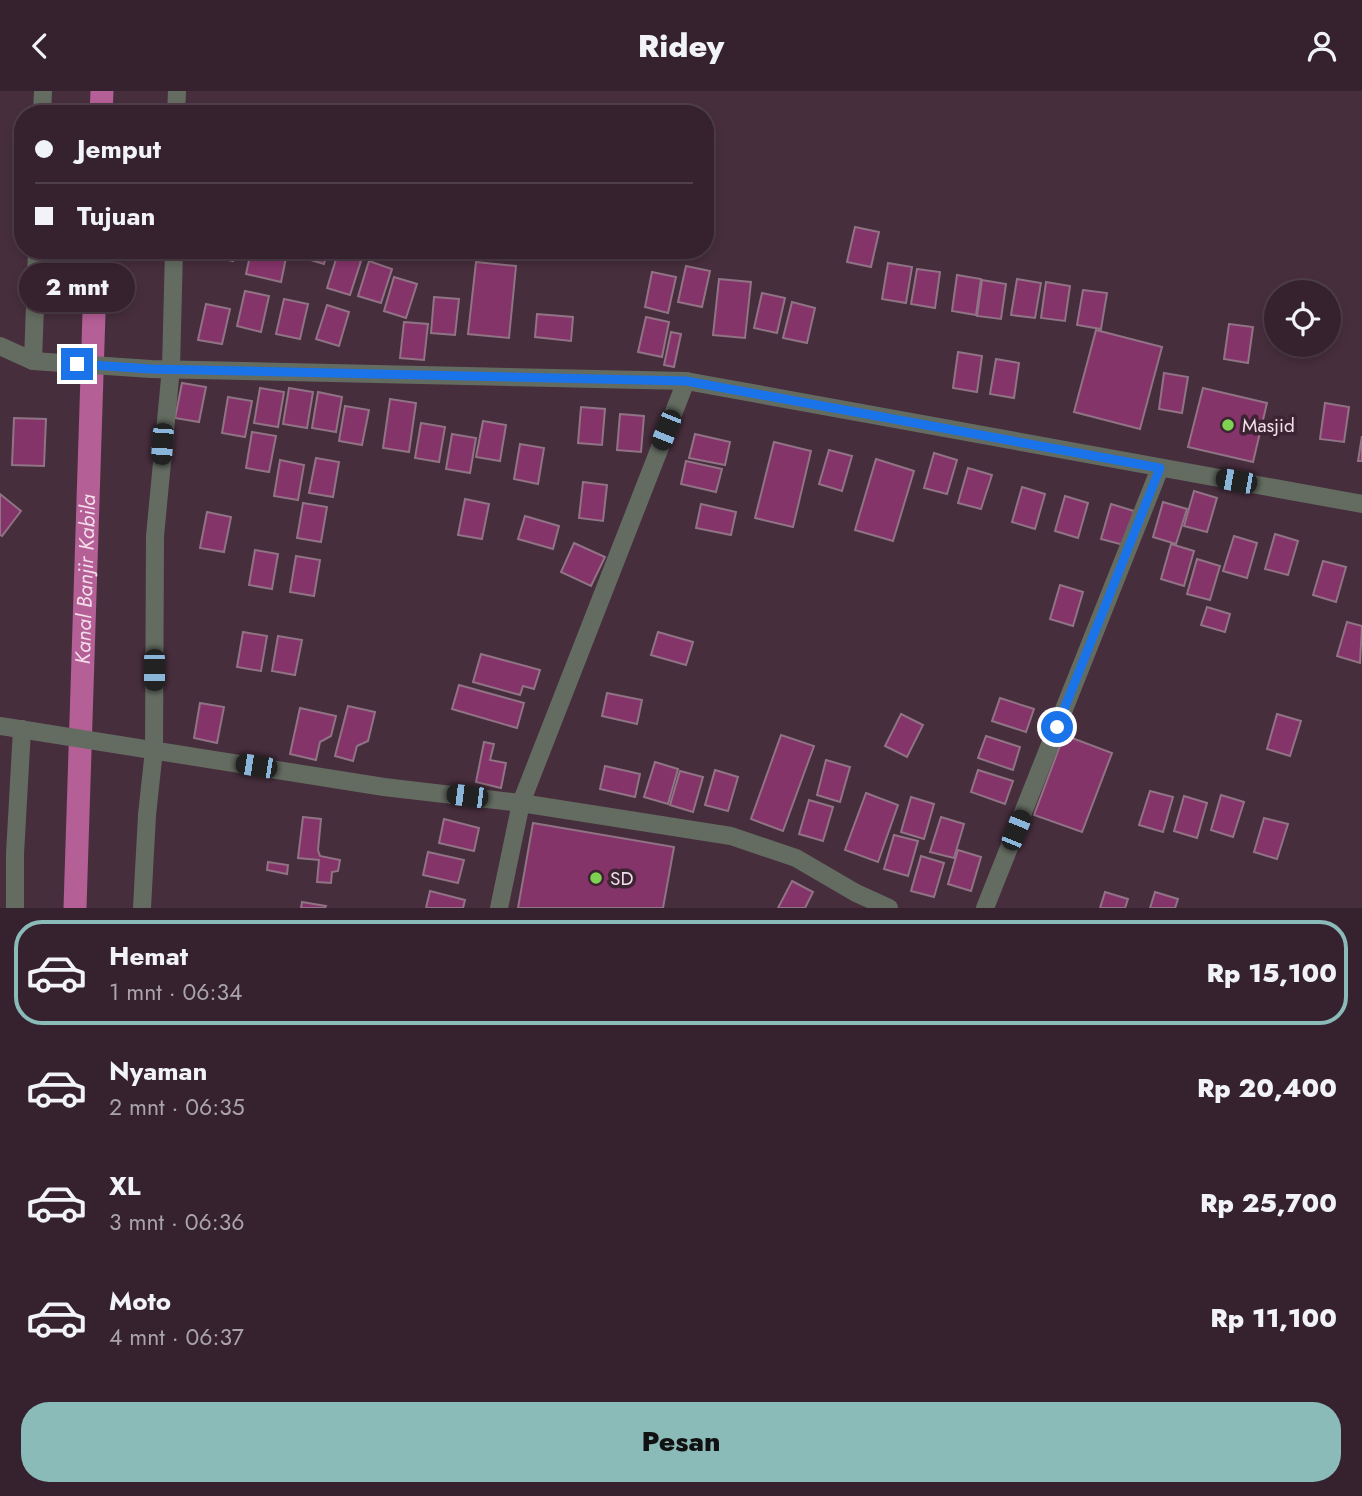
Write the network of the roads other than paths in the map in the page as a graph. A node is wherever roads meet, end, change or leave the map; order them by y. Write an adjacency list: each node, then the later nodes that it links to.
1 (37, 259): 4 (street)
2 (174, 259): 5 (street)
3 (0, 347): 4 (street)
4 (33, 361): 5 (street)
5 (171, 368): 6 (street); 11 (street)
6 (686, 381): 7 (street); 12 (street)
7 (1160, 468): 8 (street); 17 (street)
8 (1362, 504)
9 (0, 726): 10 (street)
10 (22, 729): 11 (street); 13 (street)
11 (148, 749): 12 (street); 14 (street)
12 (521, 803): 15 (street); 16 (street)
13 (15, 908)
14 (142, 908)
15 (499, 908)
16 (889, 908)
17 (985, 908)

